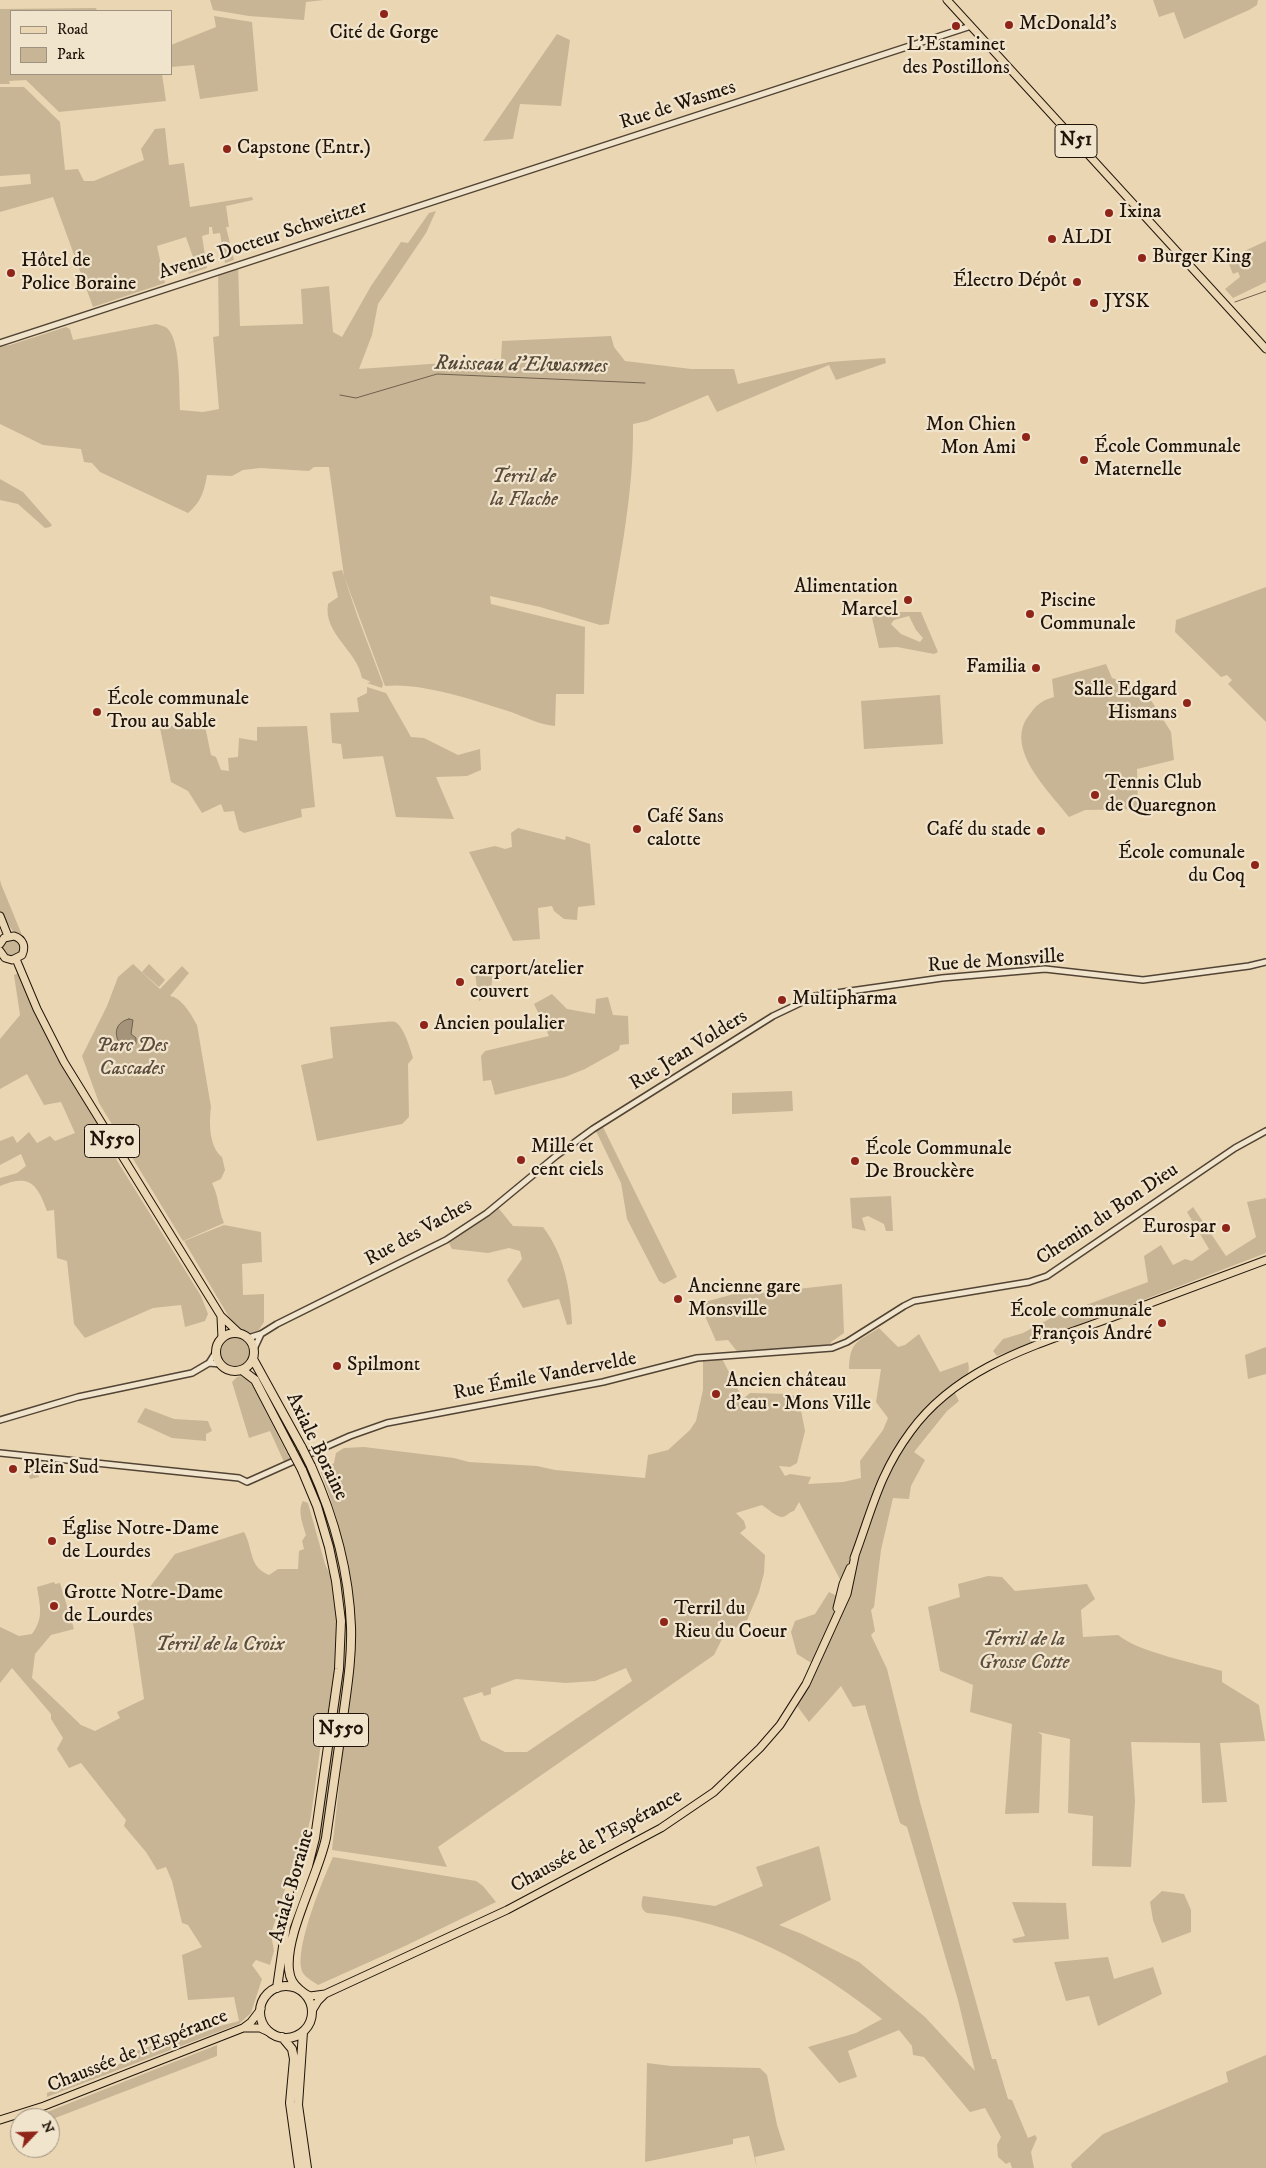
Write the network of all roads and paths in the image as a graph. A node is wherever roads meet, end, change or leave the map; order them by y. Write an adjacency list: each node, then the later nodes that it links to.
1 (947, 0): 2 (main road, N51)
2 (971, 26): 3 (street, Rue de Wasmes); 5 (main road, N51)
3 (393, 215): 4 (street, Avenue Docteur Schweitzer)
4 (0, 343)
5 (1266, 349)
6 (0, 916): 7 (main road)
7 (8, 936): 8 (main road); 10 (main road)
8 (0, 944)
9 (0, 952): 10 (main road)
10 (16, 959): 16 (main road, N550)
11 (1266, 962): 12 (street, Rue de Monsville)
12 (790, 1007): 13 (street, Rue Jean Volders)
13 (605, 1122): 18 (street, Rue des Vaches)
14 (1266, 1132): 21 (street, Chemin du Bon Dieu)
15 (1266, 1260): 32 (main road, Chaussée de l'Espérance)
16 (221, 1316): 17 (main road, N550); 19 (main road, N550)
17 (239, 1333): 19 (highway); 20 (highway)
18 (261, 1334): 20 (street, Rue des Vaches); 22 (street)
19 (222, 1338): 23 (highway)
20 (248, 1338): 22 (highway)
21 (847, 1342): 29 (street, Rue Émile Vandervelde)
22 (254, 1349): 24 (highway)
23 (216, 1352): 25 (street); 26 (highway)
24 (253, 1359): 27 (highway); 31 (highway, Axiale Boraine / N550, bridge)
25 (210, 1363): 26 (street); 28 (street)
26 (220, 1364): 27 (highway)
27 (242, 1370): 30 (highway, Axiale Boraine / N550, bridge)
28 (0, 1420)
29 (0, 1452)
30 (277, 1988): 31 (highway); 33 (highway)
31 (302, 1992): 32 (main road); 34 (highway, N550)
32 (325, 1994): 34 (main road)
33 (261, 2008): 35 (main road); 37 (highway)
34 (312, 2011): 36 (highway)
35 (243, 2028): 37 (main road); 39 (main road, Chaussée de l'Espérance)
36 (303, 2032): 38 (highway); 41 (highway)
37 (271, 2033): 38 (highway)
38 (282, 2038): 40 (highway)
39 (0, 2120)
40 (299, 2168)
41 (307, 2168)

